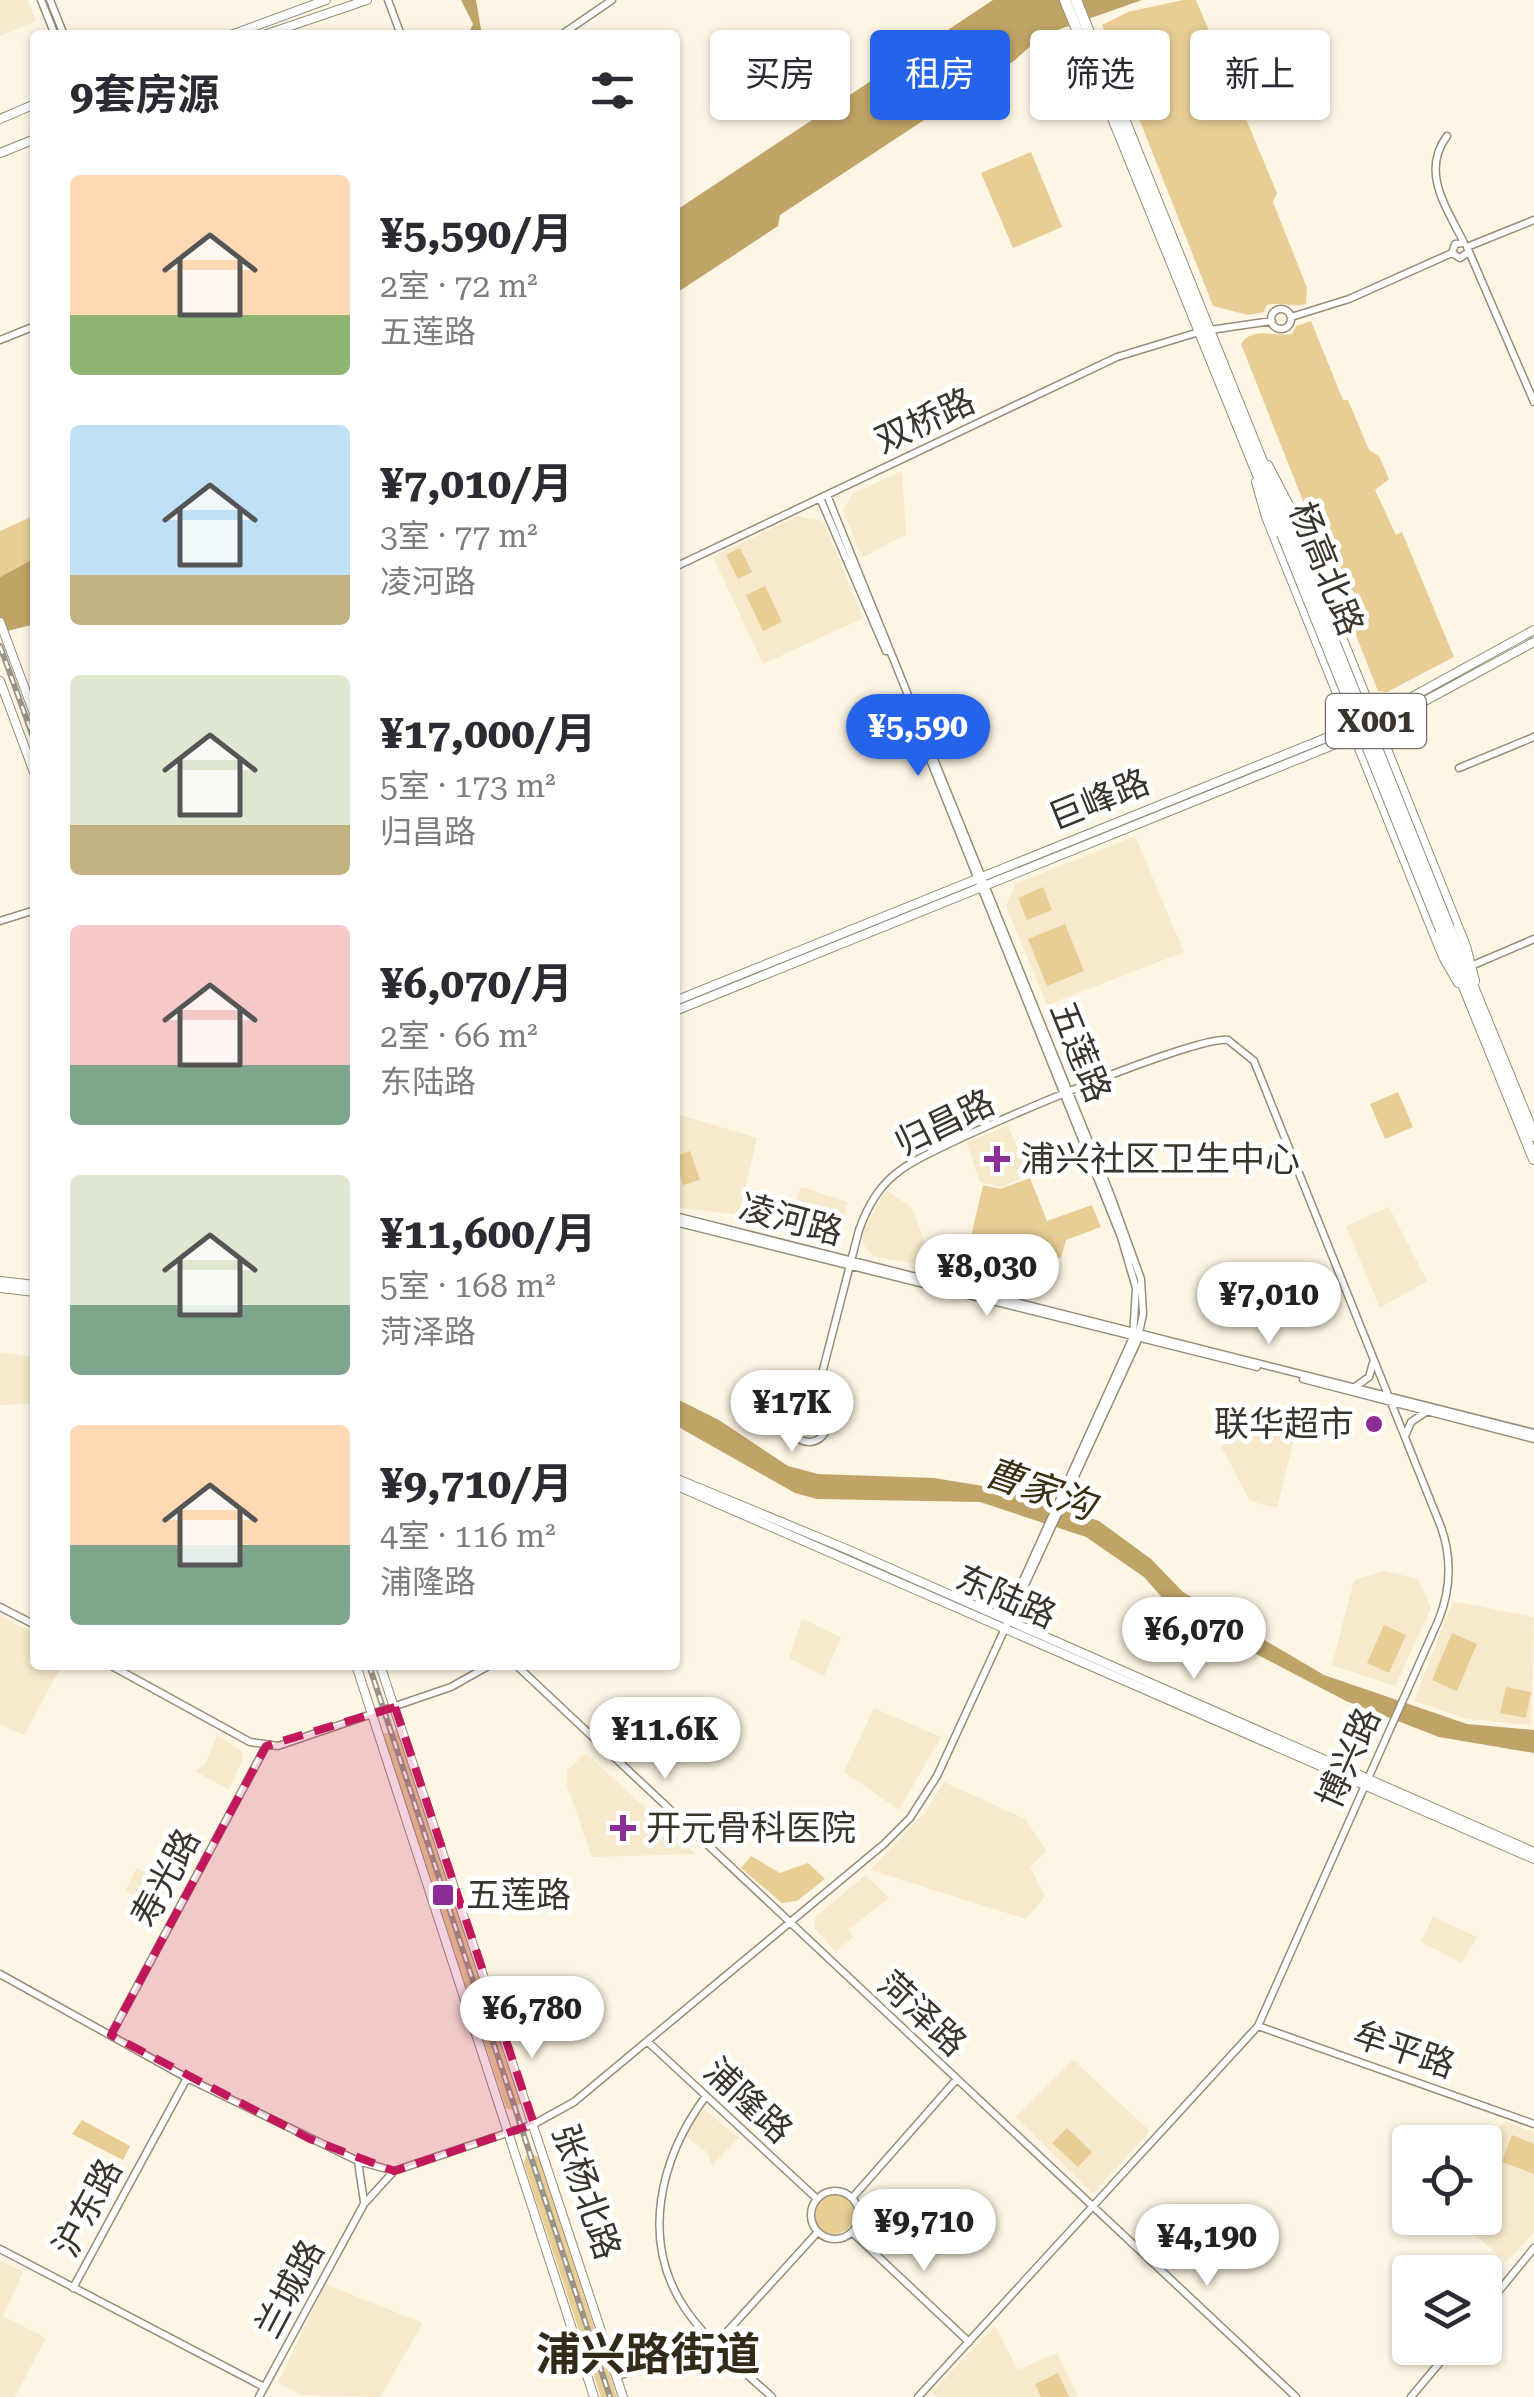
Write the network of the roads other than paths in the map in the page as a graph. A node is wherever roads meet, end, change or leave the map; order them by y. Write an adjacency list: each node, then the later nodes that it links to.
1 (41, 0): 9 (street)
2 (50, 0): 10 (street)
3 (326, 0): 11 (main road)
4 (367, 0): 12 (main road)
5 (388, 0): 13 (street)
6 (612, 0): 14 (street)
7 (1065, 0): 20 (highway, 杨高北路 / X001)
8 (1076, 0): 20 (highway, 杨高北路 / X001)
9 (53, 30)
10 (62, 30)
11 (243, 30)
12 (279, 30)
13 (400, 30)
14 (568, 30)
15 (30, 106): 16 (main road)
16 (0, 118)
17 (1447, 136): 22 (street)
18 (30, 141): 19 (main road)
19 (0, 154)
20 (1135, 158): 27 (highway, 杨高北路 / X001)
21 (1534, 220): 22 (street)
22 (1466, 248): 23 (street); 23 (street); 29 (street)
23 (1452, 253): 24 (street, 双桥路)
24 (1291, 317): 25 (street, 双桥路); 25 (street, 双桥路)
25 (1272, 321): 27 (street, 双桥路)
26 (30, 328): 28 (street)
27 (1205, 331): 30 (highway, 杨高北路 / X001); 31 (street, 双桥路)
28 (0, 340)
29 (1534, 402)
30 (1252, 446): 38 (main road, X001); 39 (main road, X001); 49 (highway, 杨高北路 / X001, bridge)
31 (823, 497): 32 (street, 双桥路); 43 (street, 五莲路)
32 (680, 565)
33 (0, 622): 37 (main road)
34 (1534, 630): 38 (main road, 巨峰路)
35 (1534, 642): 38 (main road, 巨峰路)
36 (0, 681): 41 (main road)
37 (30, 703)
38 (1376, 722): 39 (main road, 巨峰路); 47 (main road, X001)
39 (1352, 732): 43 (main road, 巨峰路); 49 (main road, X001)
40 (1534, 737): 42 (street)
41 (30, 762)
42 (1459, 768)
43 (981, 882): 48 (main road, 巨峰路); 50 (main road, 巨峰路); 52 (street, 五莲路)
44 (30, 912): 45 (street)
45 (0, 921)
46 (1534, 939): 47 (street)
47 (1471, 966): 49 (main road, X001)
48 (680, 999)
49 (1477, 1006): 53 (highway, 杨高北路 / X001); 54 (highway, 杨高北路 / X001)
50 (680, 1009)
51 (1236, 1043): 52 (street, 归昌路); 60 (street, 博兴路)
52 (1067, 1096): 56 (street, 归昌路); 59 (street, 五莲路)
53 (1534, 1136)
54 (1534, 1160)
55 (680, 1221): 56 (street, 凌河路)
56 (850, 1264): 59 (street, 凌河路); 62 (street, 归昌路)
57 (0, 1284): 58 (main road)
58 (30, 1288)
59 (1136, 1335): 61 (street, 凌河路); 63 (street, 凌河路); 72 (street, 五莲路)
60 (1373, 1357): 61 (street); 63 (street, 博兴路)
61 (1354, 1388): 63 (street, 凌河路)
62 (818, 1393): 64 (street, 归昌路); 65 (street, 归昌路)
63 (1390, 1400): 66 (street, 凌河路); 67 (street, 凌河路); 68 (street, 博兴路)
64 (805, 1407): 65 (street); 65 (street)
65 (822, 1412)
66 (1426, 1412): 67 (street, 凌河路); 68 (street)
67 (1534, 1436)
68 (1406, 1440): 81 (street, 博兴路)
69 (680, 1484): 72 (main road, 东陆路)
70 (0, 1607): 71 (street)
71 (30, 1622)
72 (1007, 1622): 81 (main road, 东陆路); 83 (street, 五莲路)
73 (119, 1670): 80 (street)
74 (358, 1670): 79 (main road, 张杨北路)
75 (382, 1670): 78 (main road, 张杨北路)
76 (481, 1670): 78 (street)
77 (521, 1670): 83 (street, 菏泽路)
78 (395, 1708): 79 (street); 91 (main road, 张杨北路)
79 (372, 1716): 80 (street); 93 (main road, 张杨北路)
80 (266, 1746): 86 (street, 寿光路)
81 (1366, 1782): 82 (main road, 东陆路); 85 (street, 博兴路)
82 (1534, 1855)
83 (790, 1924): 87 (street, 五莲路); 89 (street, 菏泽路)
84 (0, 1974): 86 (street)
85 (1258, 2026): 92 (street, 牟平路); 99 (street, 博兴路)
86 (110, 2035): 88 (street)
87 (648, 2042): 90 (street, 浦隆路); 91 (street, 五莲路)
88 (187, 2078): 94 (street); 105 (street, 沪东路)
89 (956, 2080): 97 (street); 99 (street, 菏泽路)
90 (706, 2096): 96 (street, 浦隆路); 107 (street)
91 (534, 2124): 93 (street, 五莲路); 109 (main road, 张杨北路)
92 (1534, 2124)
93 (510, 2133): 95 (street, 五莲路); 112 (main road, 张杨北路)
94 (358, 2162): 95 (street); 98 (street)
95 (394, 2171): 98 (street, 兰城路)
96 (815, 2196): 97 (street); 101 (street)
97 (853, 2196): 100 (street)
98 (364, 2204): 110 (street, 兰城路)
99 (1093, 2208): 106 (street, 博兴路); 116 (street, 菏泽路)
100 (853, 2233): 101 (street); 106 (street)
101 (816, 2234): 107 (street)
102 (1534, 2248): 104 (street)
103 (0, 2249): 105 (street, 沪东路)
104 (1502, 2287)
105 (73, 2288): 110 (street)
106 (969, 2342): 115 (street, 博兴路)
107 (715, 2345): 109 (street); 114 (street)
108 (1438, 2365): 117 (street)
109 (618, 2376): 113 (main road, 张杨北路)
110 (264, 2387): 111 (street, 兰城路)
111 (259, 2397)
112 (594, 2397)
113 (623, 2397)
114 (772, 2397)
115 (918, 2397)
116 (1296, 2397)
117 (1412, 2397)

